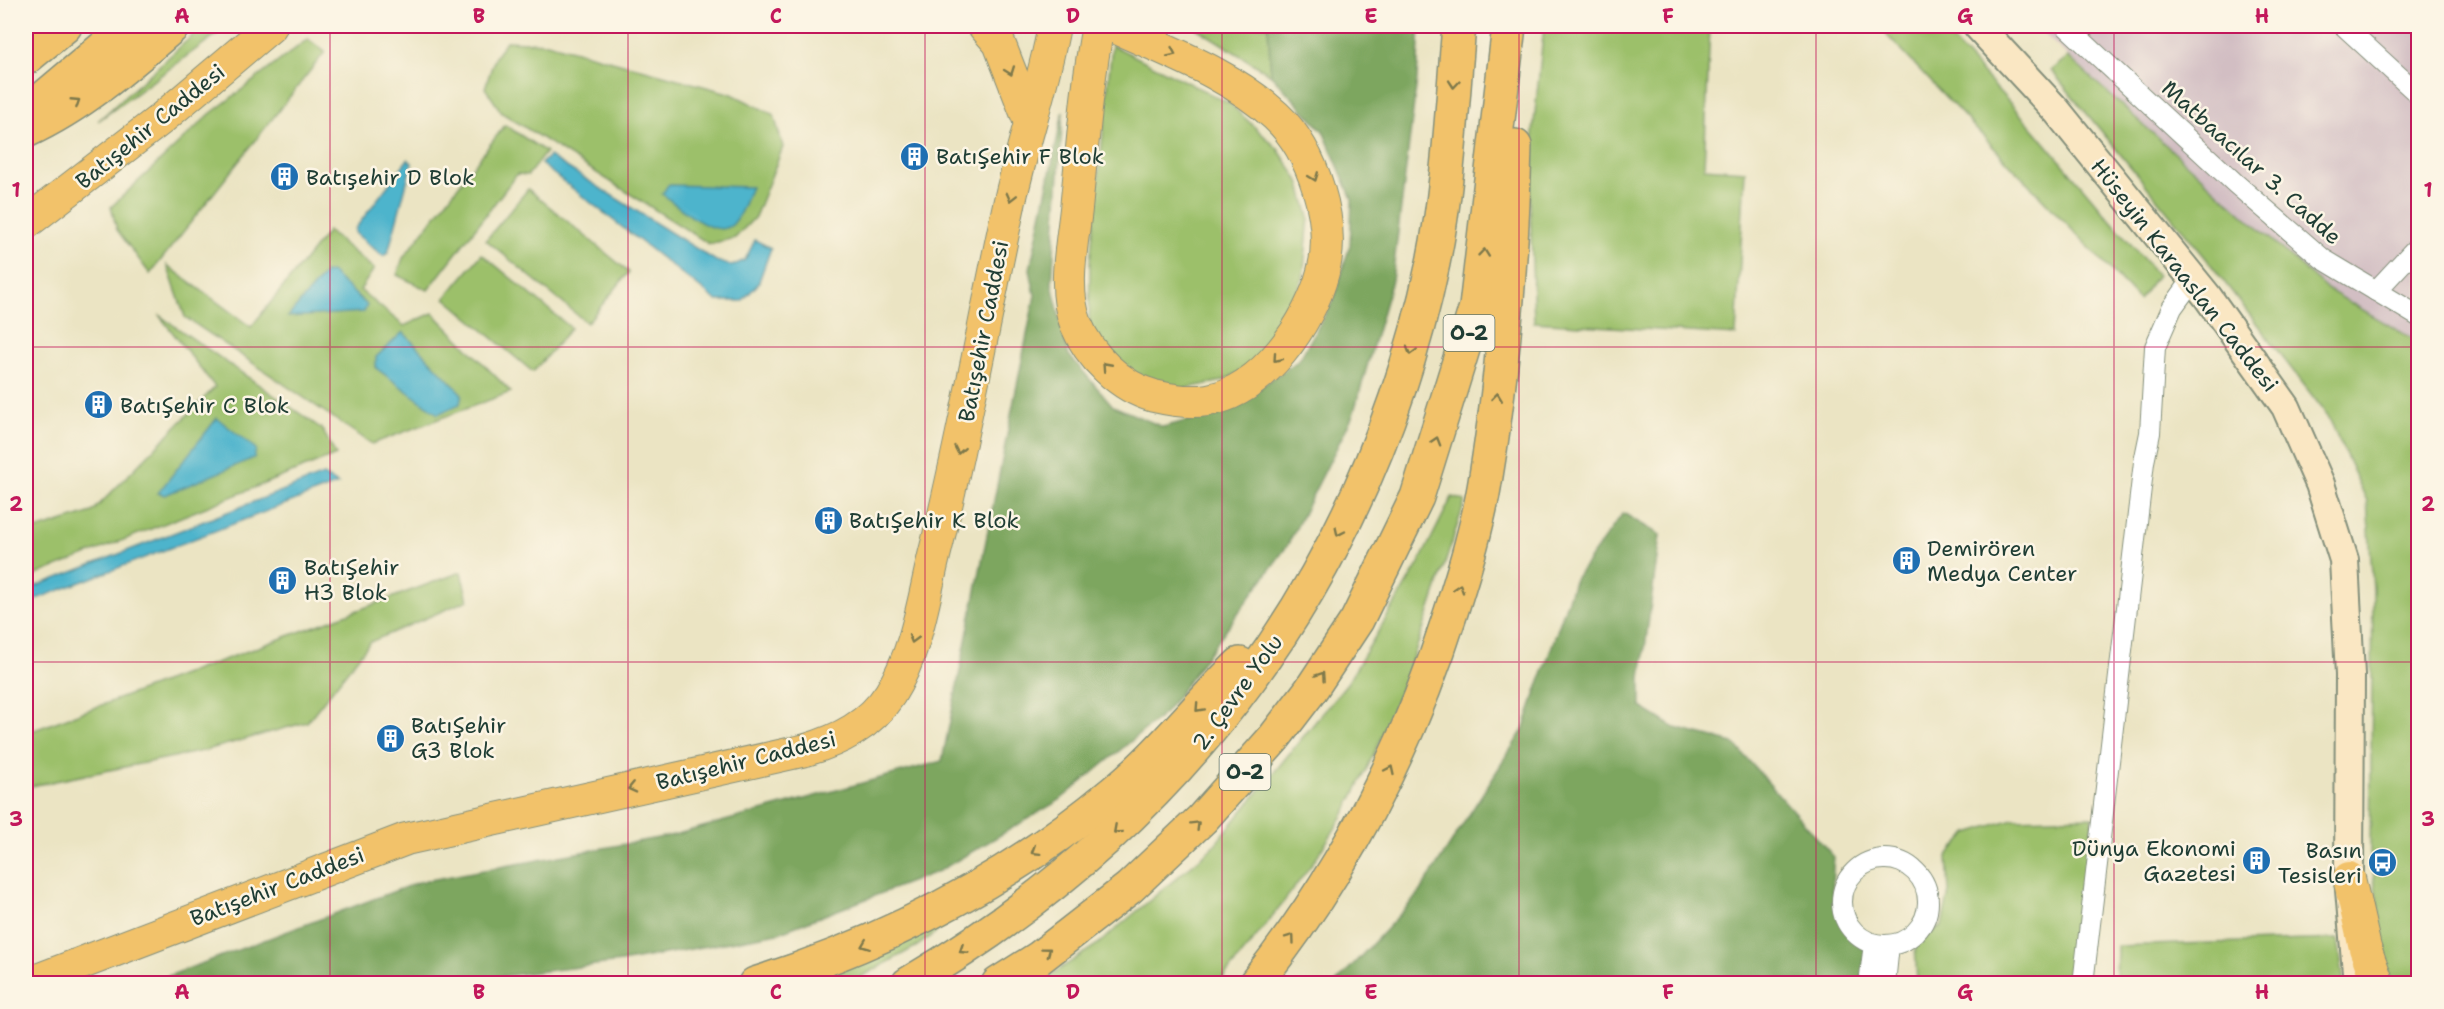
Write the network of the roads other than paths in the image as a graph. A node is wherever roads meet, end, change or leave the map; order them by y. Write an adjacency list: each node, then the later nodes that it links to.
1 (65, 26): 14 (highway)
2 (129, 26): 16 (highway)
3 (173, 26): 18 (highway, one-way to 3)
4 (271, 26): 20 (main road, Batışehir Caddesi)
5 (984, 26): 17 (main road, one-way to 17)
6 (1054, 26): 17 (main road, Batışehir Caddesi)
7 (1459, 26): 25 (highway, 2. Çevre Yolu / O-2, one-way to 25)
8 (1509, 26): 19 (highway, O-2)
9 (1519, 26): 19 (highway)
10 (1978, 26): 22 (main road, Hüseyin Karaaslan Caddesi)
11 (2066, 26): 23 (street, Matbaacılar 3. Cadde)
12 (2344, 26): 15 (street)
13 (1109, 27): 13 (main road, one-way to 13)
14 (26, 58)
15 (2418, 94)
16 (26, 113)
17 (1029, 120): 28 (main road, Batışehir Caddesi, one-way to 28)
18 (26, 131)
19 (1504, 163): 31 (highway, O-2, one-way to 19); 32 (highway, one-way to 19)
20 (26, 223)
21 (2418, 246): 23 (street)
22 (2193, 279): 26 (main road, Hüseyin Karaaslan Caddesi); 35 (street)
23 (2376, 291): 24 (street, Matbaacılar 3. Cadde)
24 (2418, 316)
25 (1298, 606): 29 (highway, one-way to 29); 30 (highway, 2. Çevre Yolu / O-2, one-way to 30)
26 (2349, 878): 36 (main road, Hüseyin Karaaslan Caddesi); 37 (main road)
27 (1881, 944): 27 (street); 33 (street); 34 (street)
28 (27, 984)
29 (755, 984)
30 (908, 984)
31 (998, 984)
32 (1255, 984)
33 (1869, 984)
34 (1885, 984)
35 (2083, 984)
36 (2358, 984)
37 (2378, 984)

